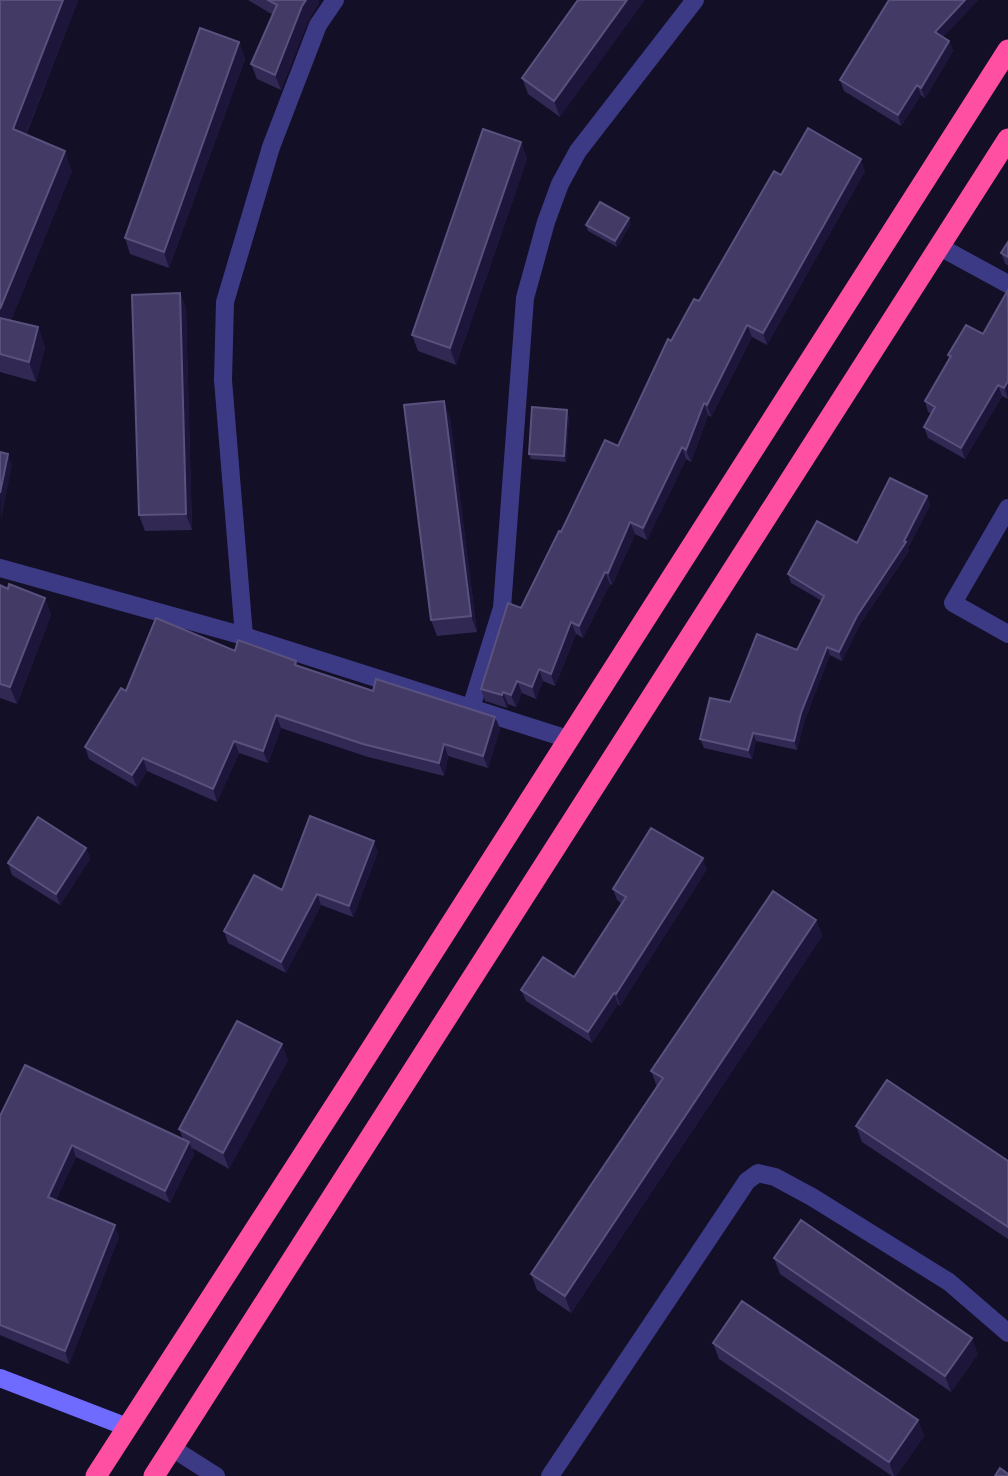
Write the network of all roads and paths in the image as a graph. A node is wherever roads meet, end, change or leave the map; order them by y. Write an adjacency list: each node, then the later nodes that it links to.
1 (335, 0): 10 (street)
2 (695, 0): 11 (street)
3 (1008, 50): 12 (highway)
4 (1008, 139): 5 (highway)
5 (940, 247): 6 (street); 16 (highway)
6 (1008, 284)
7 (1008, 508): 9 (street)
8 (0, 568): 10 (street)
9 (1008, 634)
10 (244, 636): 11 (street)
11 (471, 708): 12 (street)
12 (568, 739): 15 (highway)
13 (1008, 1333): 20 (street)
14 (0, 1378): 15 (street)
15 (127, 1427): 17 (highway)
16 (172, 1448): 18 (highway); 19 (street)
17 (96, 1476)
18 (154, 1476)
19 (216, 1476)
20 (550, 1476)

